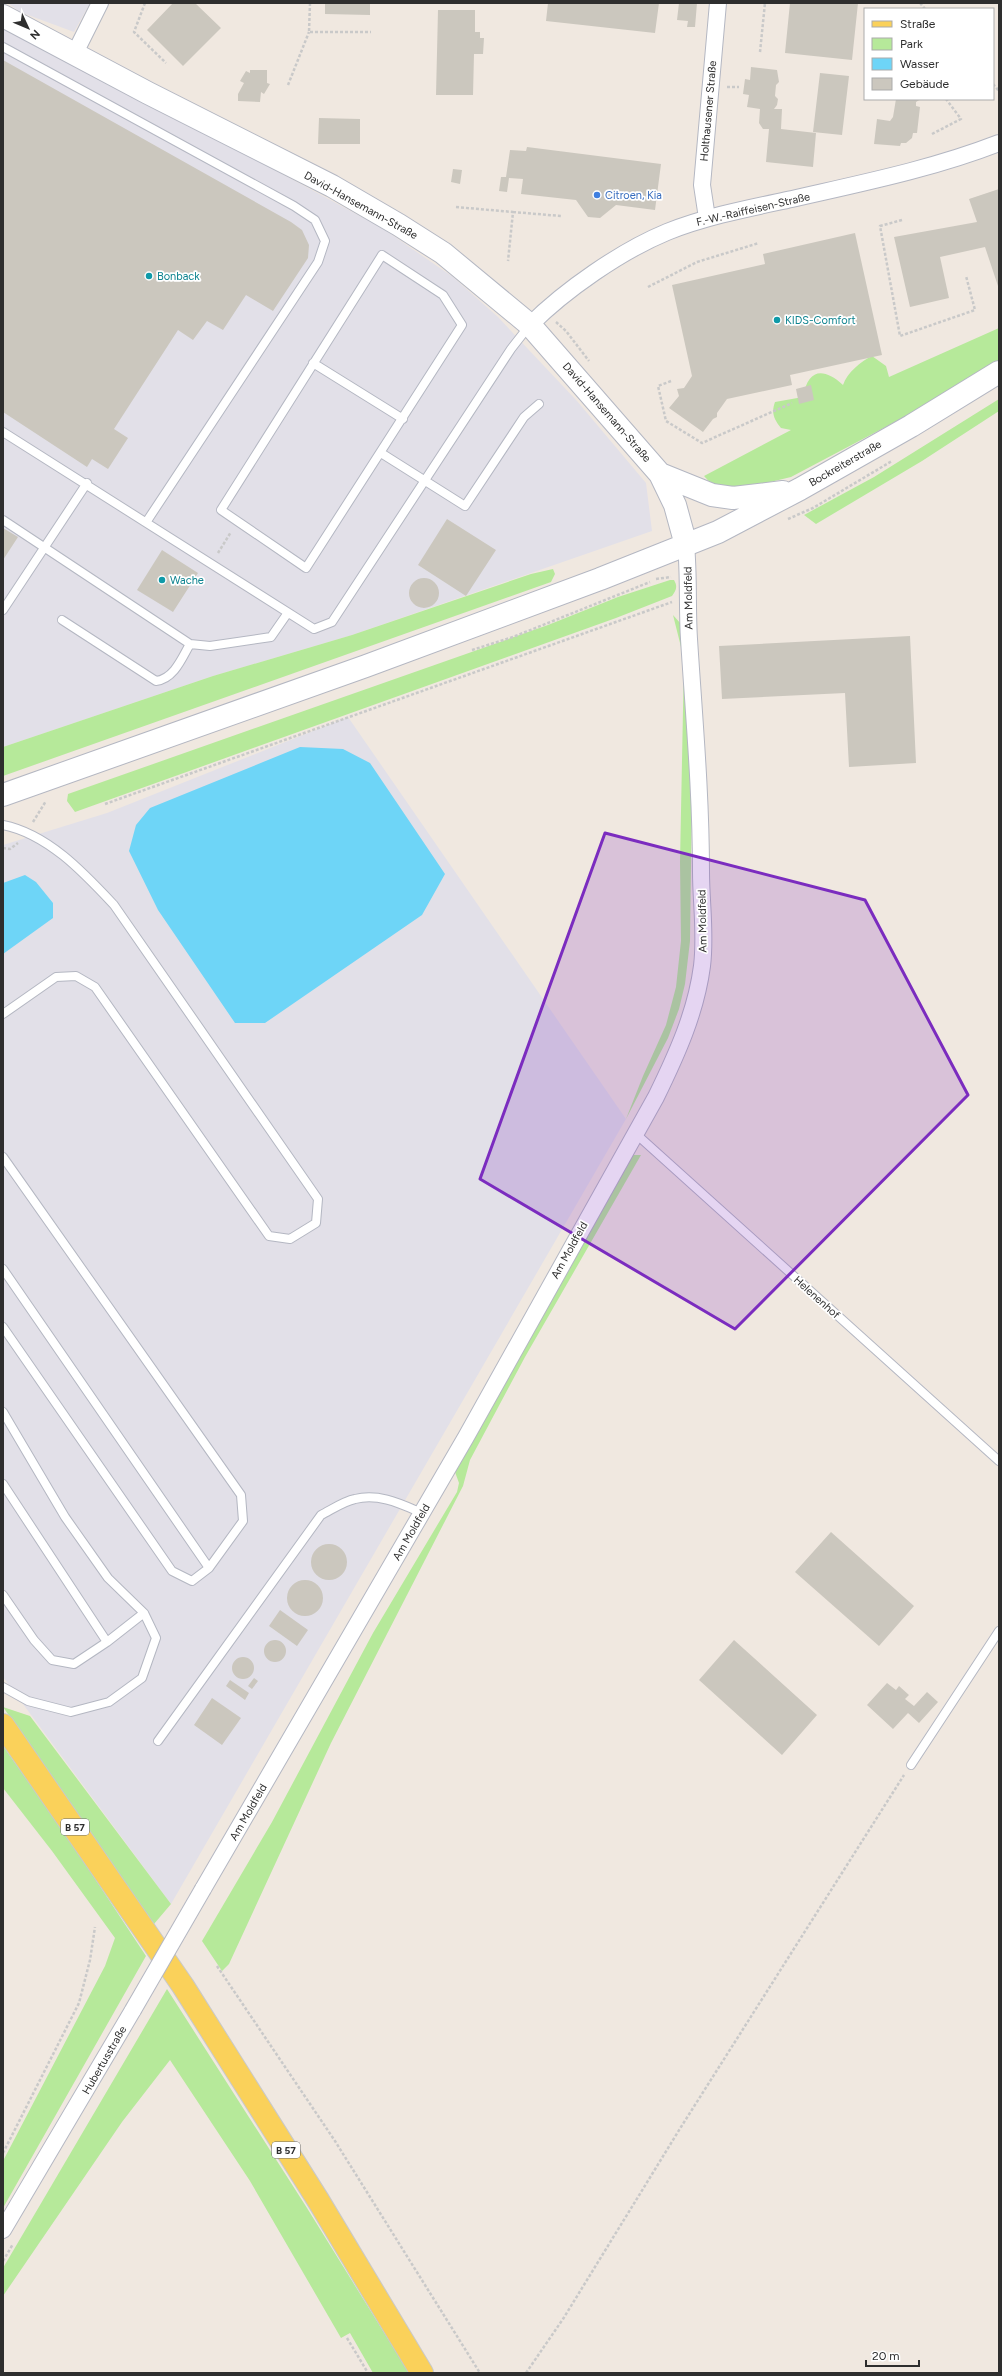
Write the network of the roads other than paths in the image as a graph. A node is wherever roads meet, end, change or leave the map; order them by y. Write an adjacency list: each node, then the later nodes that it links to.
1 (100, 3): 5 (street)
2 (718, 3): 7 (street, Holthausener Straße)
3 (3, 16): 5 (main road, David-Hansemann-Straße)
4 (3, 47): 20 (lane)
5 (75, 53): 8 (main road, David-Hansemann-Straße)
6 (999, 143): 7 (street, F.-W.-Raiffeisen-Straße)
7 (708, 218): 8 (street, F.-W.-Raiffeisen-Straße)
8 (530, 325): 15 (main road, David-Hansemann-Straße); 16 (lane)
9 (313, 363): 12 (lane); 12 (lane); 14 (lane)
10 (999, 372): 18 (main road, Bockreiterstraße)
11 (539, 404): 16 (lane)
12 (403, 419): 14 (lane)
13 (3, 432): 17 (lane)
14 (381, 453): 16 (lane)
15 (660, 474): 18 (main road, David-Hansemann-Straße); 21 (main road, David-Hansemann-Straße)
16 (425, 480): 24 (lane)
17 (87, 483): 20 (lane); 22 (lane)
18 (800, 489): 21 (main road, Bockreiterstraße)
19 (3, 520): 22 (lane)
20 (147, 521): 24 (lane)
21 (686, 545): 27 (main road, Bockreiterstraße); 30 (street, Am Moldfeld)
22 (45, 547): 23 (lane); 26 (lane)
23 (3, 610)
24 (287, 614): 26 (lane)
25 (62, 620): 26 (lane)
26 (190, 644)
27 (3, 795)
28 (3, 825): 29 (lane)
29 (3, 1014)
30 (634, 1133): 35 (lane, Helenenhof); 37 (street, Am Moldfeld)
31 (3, 1157): 38 (lane)
32 (3, 1269): 38 (lane)
33 (3, 1327): 38 (lane)
34 (3, 1412): 40 (lane)
35 (999, 1461)
36 (3, 1484): 42 (lane)
37 (422, 1513): 45 (lane); 47 (street, Am Moldfeld)
38 (209, 1568)
39 (3, 1596): 42 (lane)
40 (144, 1613): 42 (lane); 43 (lane)
41 (999, 1631): 46 (lane)
42 (107, 1642)
43 (3, 1687)
44 (3, 1725): 49 (main road, B 57)
45 (158, 1741)
46 (911, 1765)
47 (203, 1889): 48 (street, Hubertusstraße, bridge)
48 (3, 2230)
49 (422, 2373)

